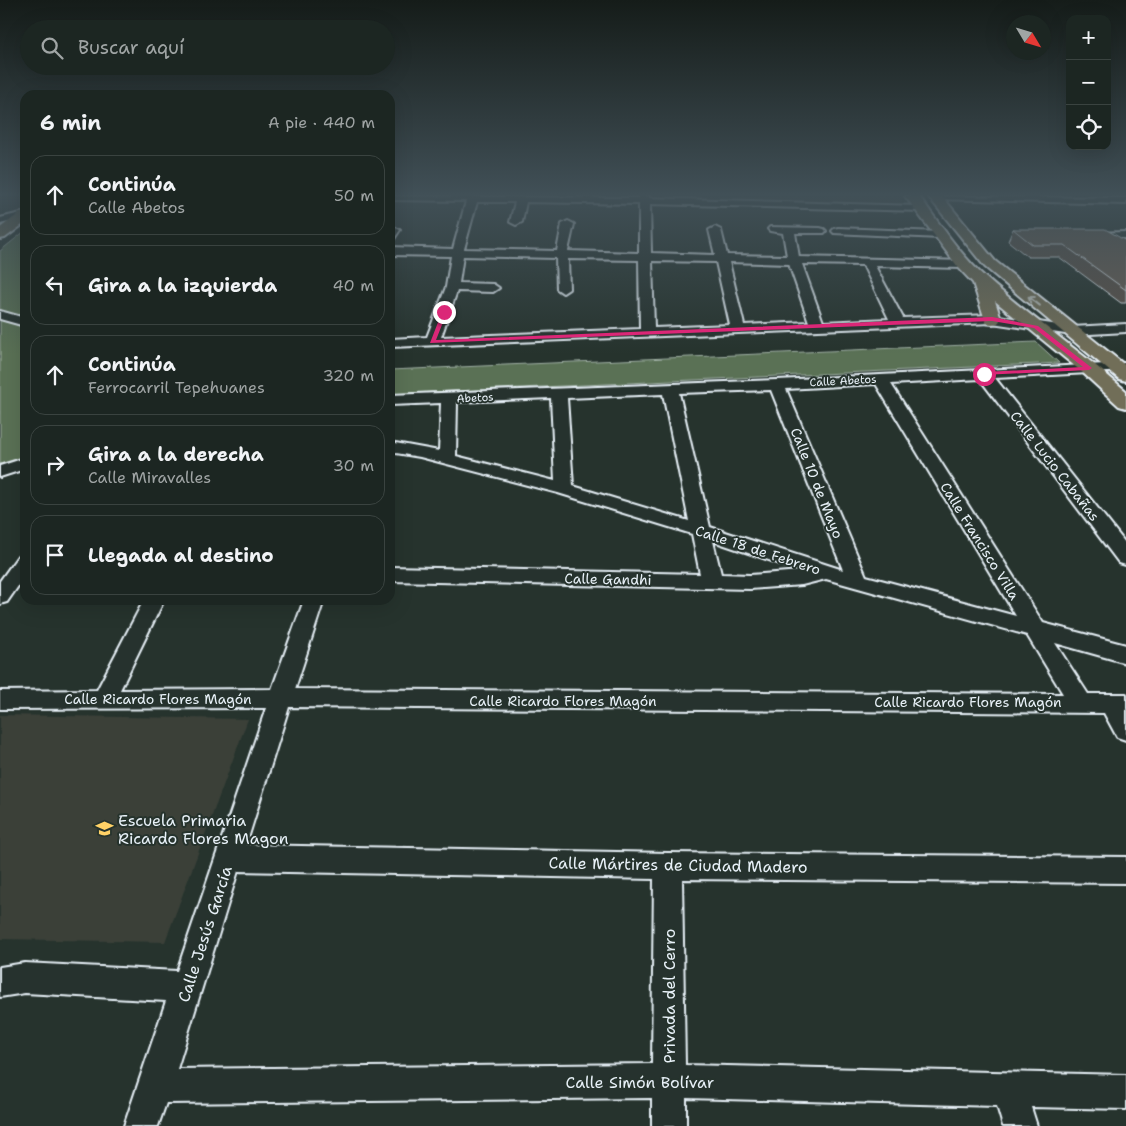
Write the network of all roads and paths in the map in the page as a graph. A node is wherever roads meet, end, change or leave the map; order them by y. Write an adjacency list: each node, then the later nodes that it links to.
1 (563, 249): 9 (street)
2 (644, 249): 10 (street)
3 (719, 249): 11 (street)
4 (792, 249): 12 (street)
5 (950, 249): 14 (main road)
6 (975, 249): 27 (main road, one-way to 6)
7 (395, 251): 8 (street)
8 (458, 251): 9 (street); 16 (street)
9 (562, 254): 10 (street); 18 (street)
10 (644, 256): 11 (street); 28 (street)
11 (721, 258): 12 (street); 26 (street)
12 (794, 260): 13 (street); 23 (street)
13 (867, 262): 14 (street); 22 (street)
14 (962, 264): 15 (main road)
15 (981, 282): 20 (main road); 24 (main road)
16 (452, 287): 17 (street); 29 (street)
17 (493, 288)
18 (562, 289)
19 (0, 315): 21 (street)
20 (992, 319): 22 (street); 24 (street)
21 (20, 321)
22 (898, 324): 23 (street)
23 (818, 327): 26 (street)
24 (1036, 327): 27 (street); 31 (main road)
25 (1126, 328): 27 (street)
26 (738, 330): 28 (street)
27 (1072, 331): 32 (main road)
28 (647, 332): 29 (street)
29 (432, 342): 30 (street)
30 (395, 344)
31 (1089, 368): 32 (street, Calle Abetos); 33 (street, Calle Abetos); 40 (main road)
32 (1123, 370)
33 (984, 374): 34 (street, Calle Abetos); 47 (street, Calle Lucio Cabañas)
34 (880, 379): 35 (street, Calle Abetos); 56 (street, Calle Francisco Villa)
35 (777, 385): 36 (street, Calle Abetos); 52 (street, Calle 10 de Mayo)
36 (670, 390): 37 (street, Calle Abetos); 46 (street)
37 (559, 394): 38 (street, Abetos); 45 (street)
38 (449, 399): 39 (street, Abetos); 42 (street)
39 (395, 400)
40 (1126, 402)
41 (395, 448): 42 (street, Calle 18 de Febrero)
42 (447, 458): 45 (street, Calle 18 de Febrero)
43 (20, 465): 44 (street)
44 (0, 472)
45 (564, 489): 46 (street, Calle 18 de Febrero)
46 (702, 531): 49 (street, Calle 18 de Febrero); 51 (street)
47 (1126, 558)
48 (20, 568): 53 (street)
49 (826, 572): 51 (street, Calle Gandhi); 52 (street, Calle 18 de Febrero)
50 (395, 574): 51 (street, Calle Gandhi)
51 (712, 581)
52 (858, 581): 56 (street, Calle 18 de Febrero)
53 (0, 597)
54 (151, 605): 59 (street)
55 (312, 605): 58 (street, Calle Jesús García)
56 (1034, 628): 57 (street, Calle 18 de Febrero); 61 (street, Calle Francisco Villa)
57 (1126, 654)
58 (279, 698): 59 (street, Calle Ricardo Flores Magón); 61 (street, Calle Ricardo Flores Magón); 64 (street, Calle Jesús García)
59 (104, 699): 60 (street, Calle Ricardo Flores Magón)
60 (0, 700)
61 (1081, 703): 62 (street, Calle Ricardo Flores Magón)
62 (1118, 704): 63 (street)
63 (1126, 730)
64 (230, 858): 65 (street, Calle Mártires de Ciudad Madero); 68 (street, Calle Jesús García)
65 (668, 866): 66 (street, Calle Mártires de Ciudad Madero); 69 (street, Privada del Cerro)
66 (1126, 870)
67 (0, 982): 68 (street)
68 (188, 987): 70 (street, Calle Jesús García)
69 (670, 1081): 70 (street, Calle Simón Bolívar); 71 (street, Calle Simón Bolívar); 74 (street, Privada del Cerro)
70 (155, 1086): 73 (street, Calle Jesús García)
71 (1008, 1088): 72 (street, Calle Simón Bolívar); 75 (street)
72 (1126, 1092)
73 (141, 1126)
74 (670, 1126)
75 (1020, 1126)

